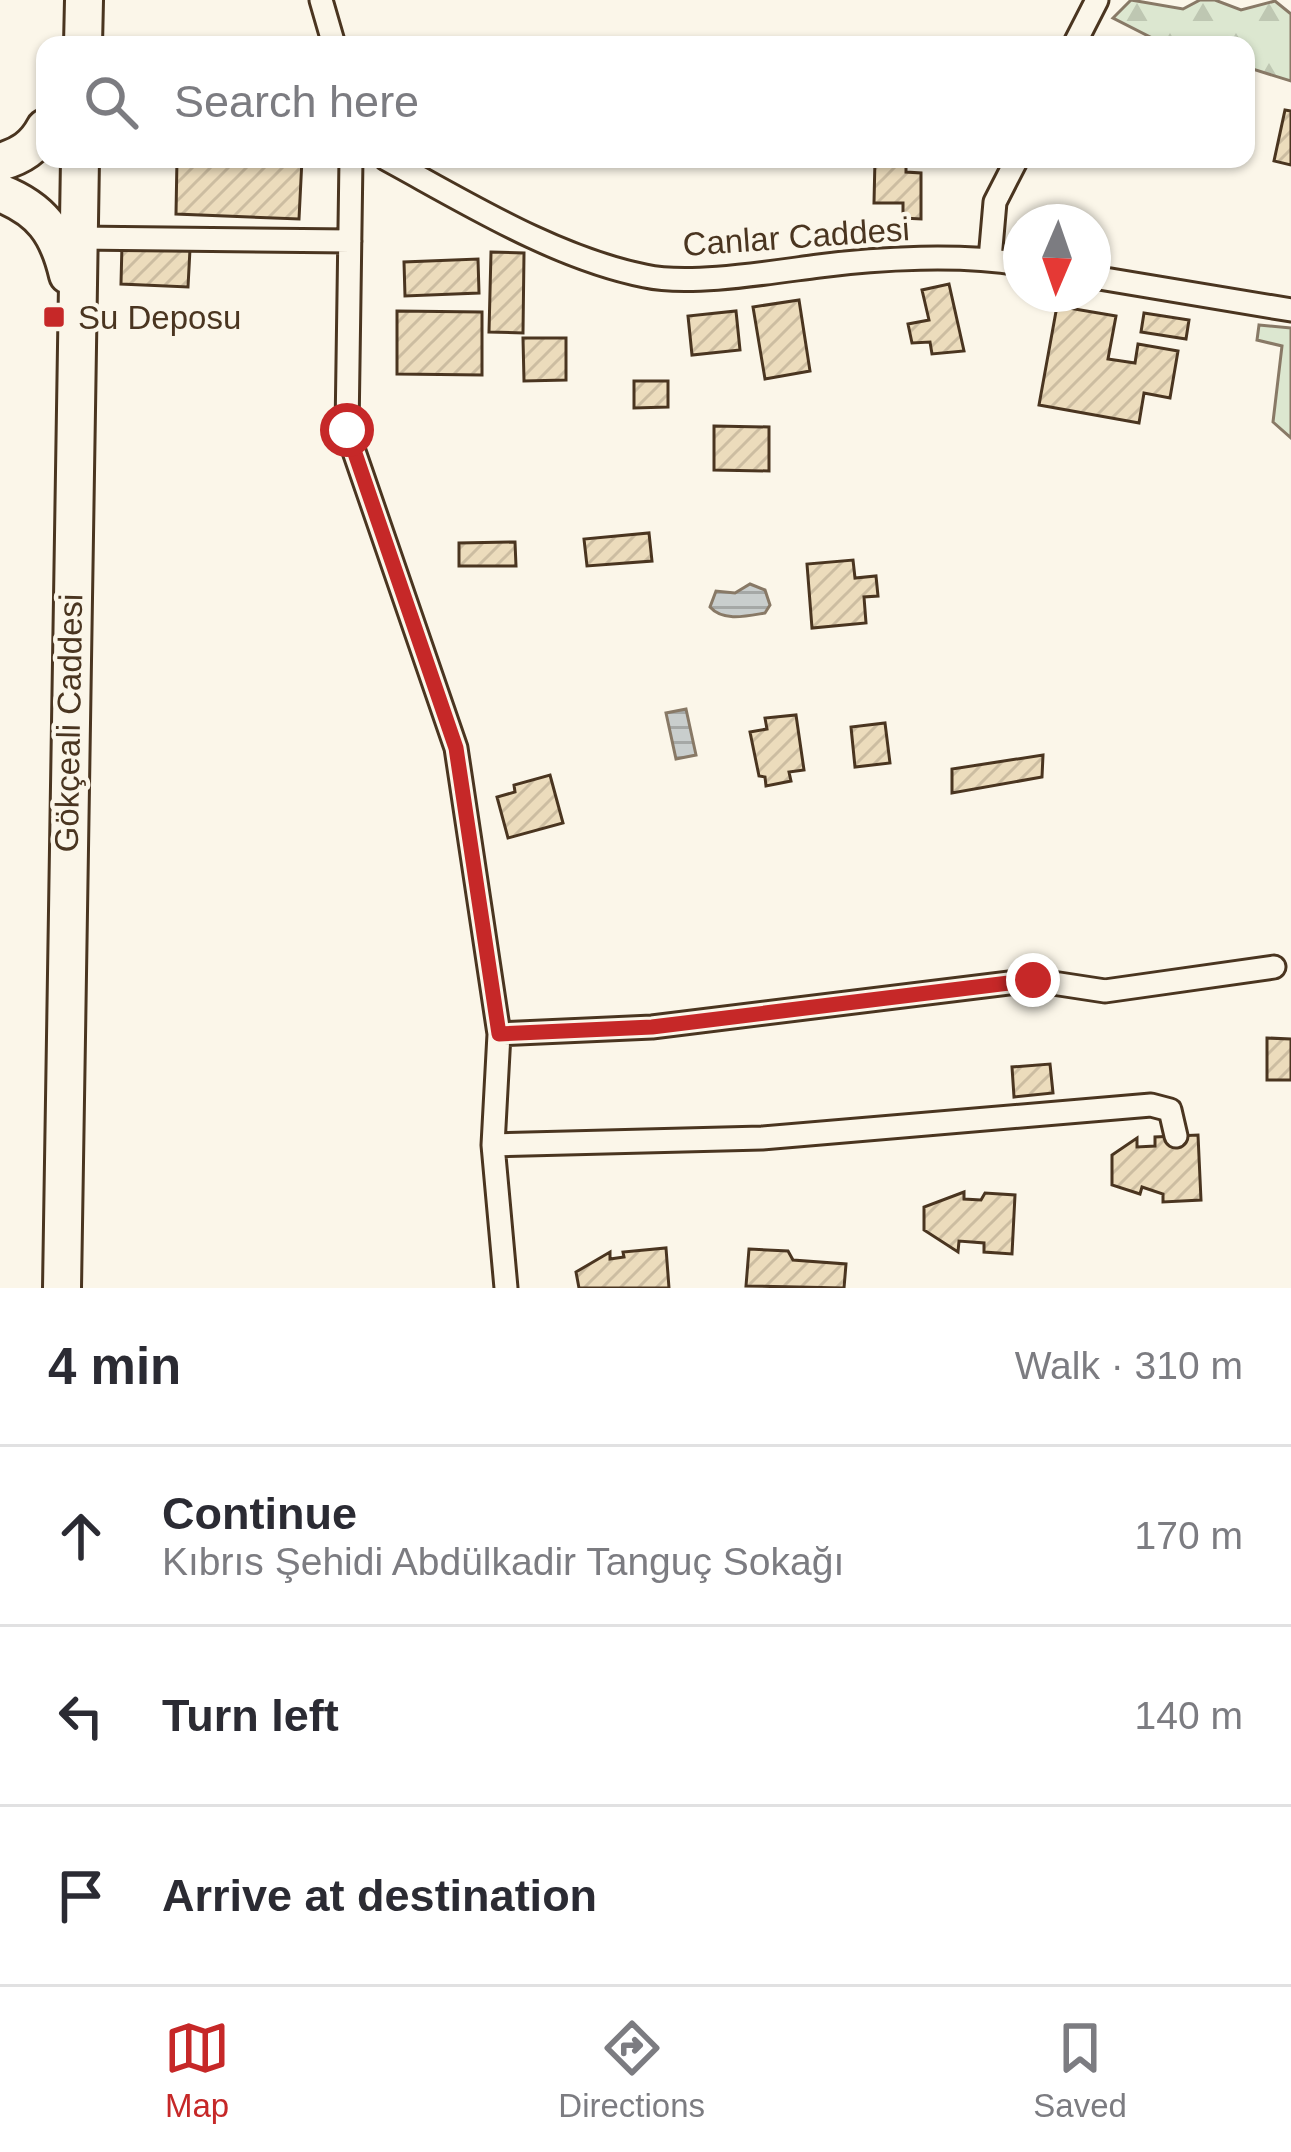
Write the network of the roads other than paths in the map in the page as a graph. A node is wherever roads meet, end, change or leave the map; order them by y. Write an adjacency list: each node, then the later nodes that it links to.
1 (60, 0): 5 (main road)
2 (84, 0): 6 (main road)
3 (321, 0): 7 (street)
4 (1097, 0): 8 (street)
5 (60, 36)
6 (83, 36)
7 (331, 36)
8 (1079, 36)
9 (36, 142): 10 (main road)
10 (0, 162)
11 (80, 168): 16 (main road, Gökçeali Caddesi)
12 (351, 168): 17 (street)
13 (403, 168): 18 (street, Canlar Caddesi)
14 (1012, 168): 18 (street)
15 (0, 194): 22 (main road)
16 (78, 238): 17 (street); 22 (main road, Gökçeali Caddesi)
17 (350, 241): 24 (street)
18 (990, 259): 19 (street, Canlar Caddesi)
19 (1003, 261)
20 (1111, 280): 21 (street)
21 (1291, 310)
22 (75, 350): 27 (main road, Gökçeali Caddesi)
23 (1274, 967): 24 (street)
24 (499, 1034): 26 (street)
25 (1176, 1136): 26 (street)
26 (493, 1145): 28 (street)
27 (62, 1288)
28 (506, 1288)

